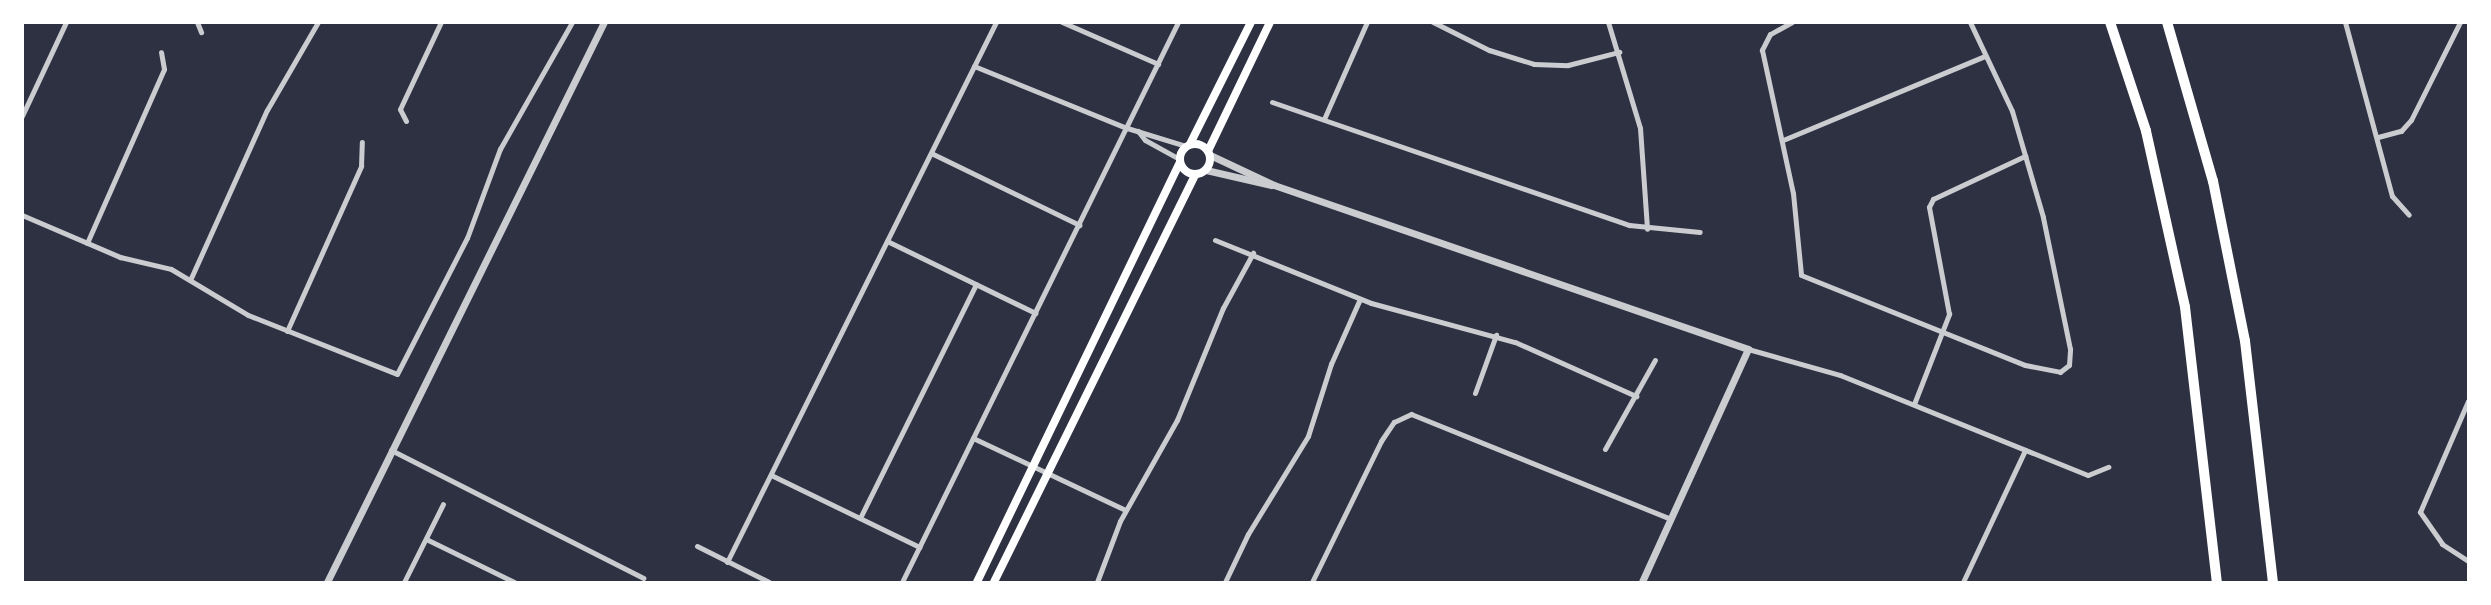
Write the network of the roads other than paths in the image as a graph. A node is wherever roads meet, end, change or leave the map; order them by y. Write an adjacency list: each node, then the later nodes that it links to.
1 (66, 22): 28 (street)
2 (197, 22): 21 (street)
3 (318, 22): 53 (street)
4 (441, 22): 30 (street)
5 (572, 22): 57 (street)
6 (604, 22): 68 (street)
7 (996, 22): 26 (street)
8 (1062, 22): 25 (street)
9 (1178, 22): 25 (street)
10 (1251, 22): 36 (main road)
11 (1270, 22): 38 (main road)
12 (1367, 22): 29 (street)
13 (1433, 22): 23 (street)
14 (1608, 22): 23 (street)
15 (1792, 22): 34 (street)
16 (1970, 22): 24 (street)
17 (2110, 22): 95 (highway)
18 (2167, 22): 96 (highway)
19 (2345, 22): 33 (street)
20 (2460, 22): 33 (street)
21 (201, 32)
22 (161, 52): 51 (street)
23 (1619, 52): 47 (street)
24 (1985, 56): 34 (street); 39 (street)
25 (1158, 64): 31 (street)
26 (974, 66): 31 (street); 37 (street)
27 (1272, 102): 29 (street)
28 (22, 116)
29 (1324, 119): 47 (street)
30 (406, 121)
31 (1127, 128): 32 (street); 46 (street)
32 (1138, 131): 36 (street); 40 (street)
33 (2378, 137): 45 (street)
34 (1783, 140): 58 (street)
35 (362, 142): 57 (street)
36 (1188, 145): 38 (main road); 40 (main road)
37 (931, 153): 46 (street); 50 (street)
38 (1209, 153): 41 (main road); 43 (street)
39 (2025, 156): 58 (street); 58 (street)
40 (1180, 161): 42 (main road); 71 (main road)
41 (1206, 170): 42 (main road); 43 (street)
42 (1196, 174): 71 (main road)
43 (1274, 185): 60 (street)
44 (22, 215): 51 (street)
45 (2409, 215)
46 (1079, 225): 56 (street)
47 (1647, 229): 48 (street)
48 (1700, 232)
49 (1215, 240): 52 (street)
50 (887, 241): 54 (street); 72 (street)
51 (87, 243): 53 (street)
52 (1253, 253): 55 (street); 74 (street)
53 (191, 278): 57 (street)
54 (976, 284): 56 (street); 75 (street)
55 (1360, 298): 59 (street); 91 (street)
56 (1035, 313): 66 (street)
57 (286, 331)
58 (1943, 333): 65 (street)
59 (1496, 335): 62 (street); 63 (street)
60 (1748, 349): 65 (street); 76 (street)
61 (1655, 360): 63 (street)
62 (1475, 393)
63 (1636, 396): 67 (street)
64 (2469, 401): 80 (street)
65 (1914, 404): 69 (street)
66 (973, 438): 71 (street); 79 (street)
67 (1605, 449)
68 (391, 450): 82 (street); 83 (street)
69 (2025, 450): 70 (street); 94 (street)
70 (2108, 467)
71 (1040, 471): 74 (street); 88 (main road); 89 (main road)
72 (771, 475): 75 (street); 81 (street)
73 (443, 504): 77 (street)
74 (1125, 510): 90 (street)
75 (860, 519): 79 (street)
76 (1671, 519): 92 (street); 93 (street)
77 (426, 539): 84 (street); 85 (street)
78 (697, 546): 81 (street)
79 (919, 547): 87 (street)
80 (2469, 561)
81 (727, 562): 86 (street)
82 (642, 578)
83 (327, 582)
84 (404, 582)
85 (514, 582)
86 (769, 582)
87 (902, 582)
88 (976, 582)
89 (994, 582)
90 (1097, 582)
91 (1225, 582)
92 (1312, 582)
93 (1642, 582)
94 (1963, 582)
95 (2217, 582)
96 (2273, 582)

